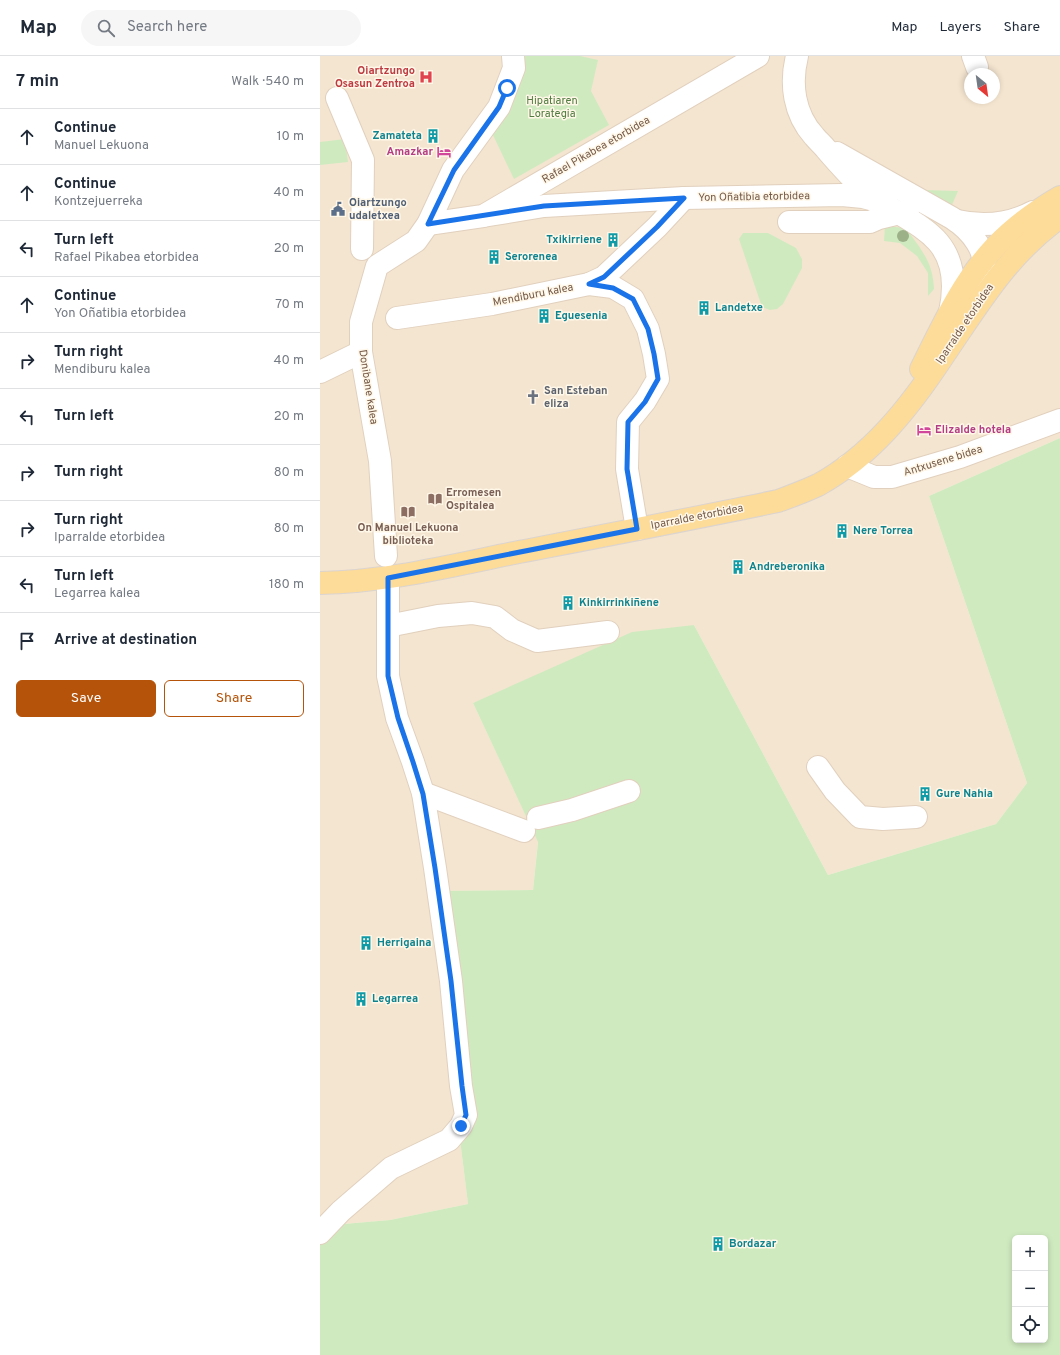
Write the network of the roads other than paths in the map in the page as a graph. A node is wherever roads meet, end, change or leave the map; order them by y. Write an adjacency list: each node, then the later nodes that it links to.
1 (513, 56): 14 (street)
2 (758, 56): 10 (street, Rafael Pikabea etorbidea)
3 (797, 56): 5 (street)
4 (337, 98): 16 (street)
5 (824, 146): 6 (street); 9 (street)
6 (853, 162): 9 (street); 12 (street)
7 (1060, 197): 11 (main road)
8 (684, 198): 9 (street, Yon Oñatibia etorbidea); 10 (street, Yon Oñatibia etorbidea); 18 (street, Mendiburu kalea)
9 (887, 211): 12 (street); 13 (street); 15 (street)
10 (483, 216): 14 (street, Rafael Pikabea etorbidea)
11 (1050, 216): 12 (street); 17 (main road)
12 (951, 218): 17 (street)
13 (789, 222)
14 (422, 232): 21 (street, Donibane kalea)
15 (938, 243): 17 (street); 20 (street)
16 (362, 249)
17 (992, 267): 20 (main road, Iparralde etorbidea)
18 (589, 284): 19 (street, Mendiburu kalea); 25 (street)
19 (398, 318)
20 (957, 319): 24 (main road, Iparralde etorbidea)
21 (361, 352): 22 (street); 26 (street, Donibane kalea)
22 (320, 372)
23 (1060, 420): 24 (street, Antxusene bidea)
24 (847, 466): 25 (main road, Iparralde etorbidea)
25 (637, 529): 27 (main road, Iparralde etorbidea)
26 (386, 556)
27 (388, 578): 28 (main road, Iparralde etorbidea); 29 (street)
28 (320, 583)
29 (388, 626): 30 (street); 33 (street)
30 (608, 632)
31 (818, 767): 34 (street)
32 (629, 791): 33 (street)
33 (423, 794): 35 (street)
34 (916, 817)
35 (331, 1210): 36 (street)
36 (320, 1232)

